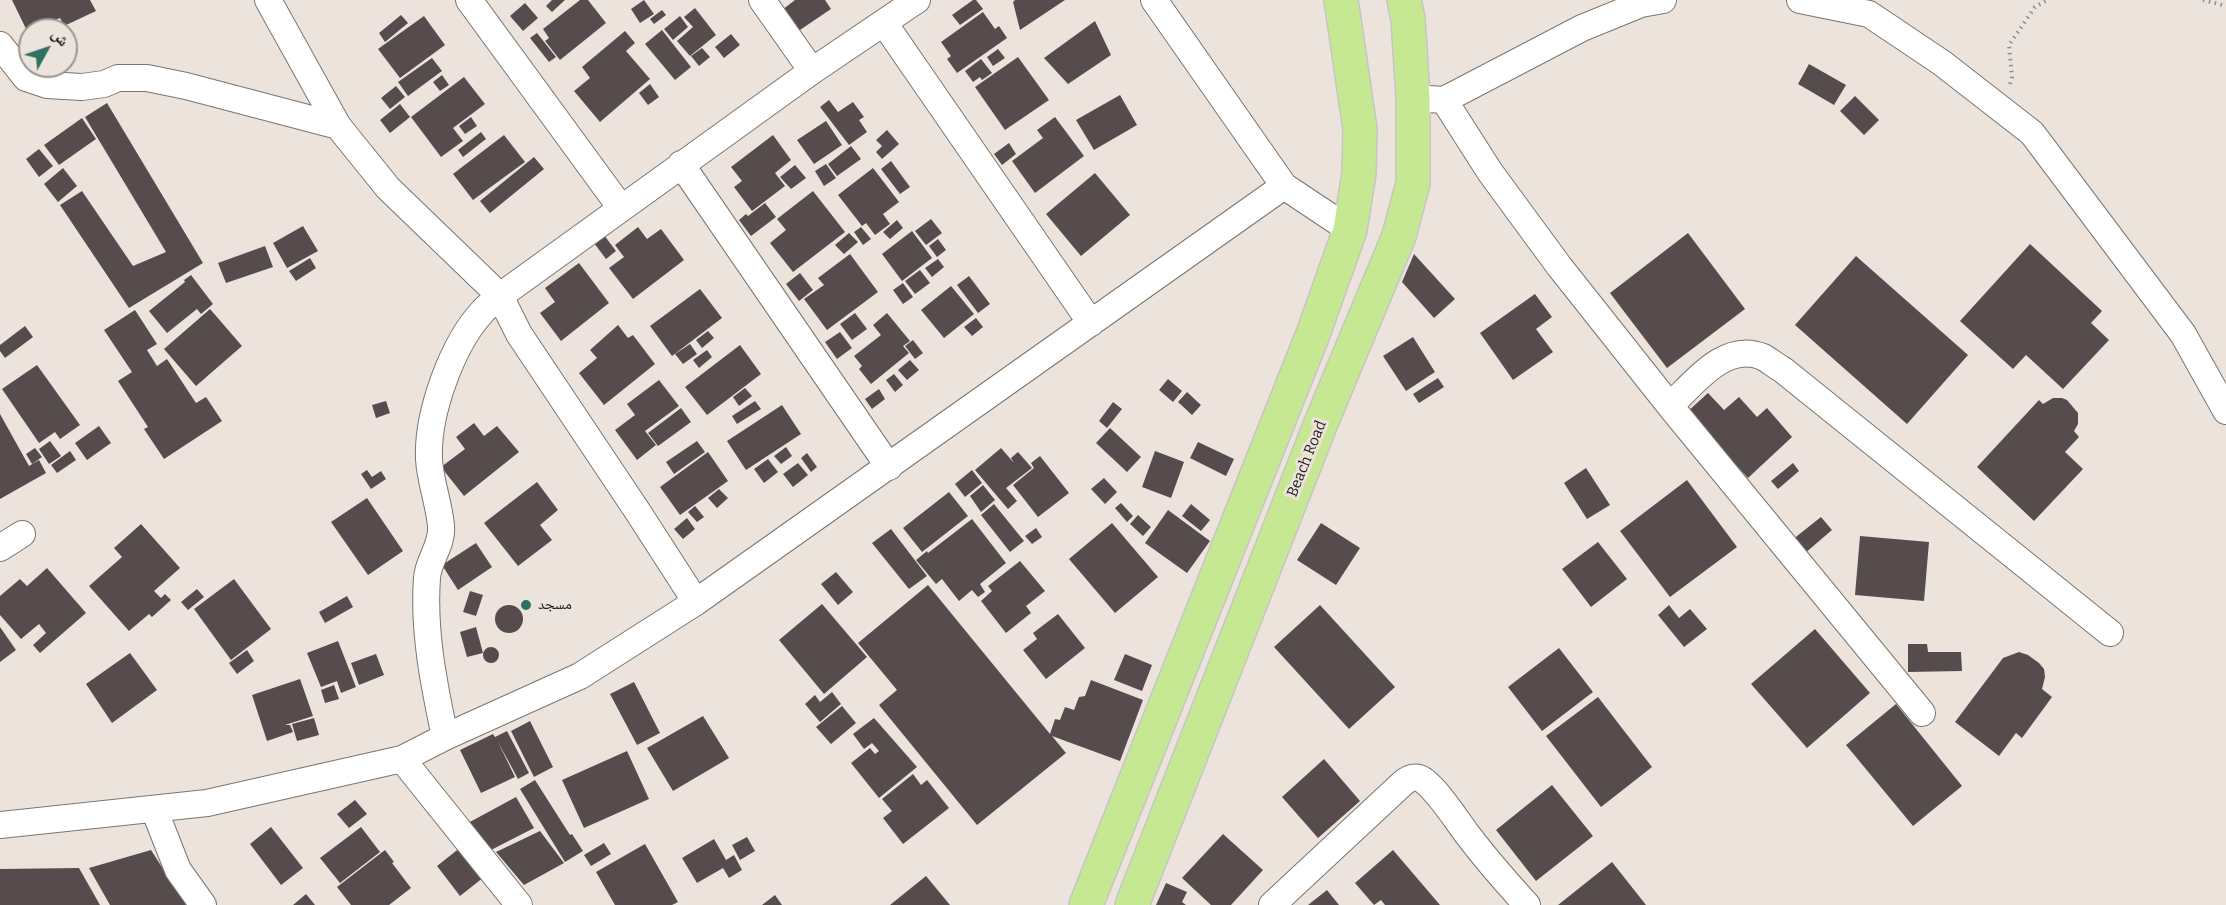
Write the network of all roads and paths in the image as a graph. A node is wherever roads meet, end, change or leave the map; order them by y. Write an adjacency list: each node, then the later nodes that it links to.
1 (268, 0): 18 (street)
2 (469, 0): 21 (street)
3 (762, 0): 15 (street)
4 (917, 0): 13 (street)
5 (1154, 0): 20 (street)
6 (1341, 0): 22 (highway)
7 (1404, 0): 16 (highway, Beach Road)
8 (1663, 0): 16 (street)
9 (1800, 0): 17 (street)
10 (2047, 0): 17 (path)
11 (2203, 0): 12 (path)
12 (2226, 6)
13 (884, 23): 15 (street); 24 (street)
14 (0, 45): 18 (street)
15 (812, 71): 19 (street)
16 (1429, 99): 25 (street); 40 (highway, Beach Road)
17 (2004, 111): 26 (street)
18 (338, 126): 23 (street)
19 (681, 165): 21 (street); 27 (street)
20 (1284, 186): 22 (street); 24 (street)
21 (621, 208): 23 (street)
22 (1350, 230): 39 (highway)
23 (500, 296): 30 (street); 33 (street)
24 (1091, 323): 27 (street)
25 (1670, 406): 31 (street); 32 (street)
26 (2226, 411)
27 (889, 467): 30 (street)
28 (22, 534): 29 (street)
29 (0, 548)
30 (696, 602): 33 (street)
31 (2110, 633)
32 (1922, 713)
33 (445, 737): 34 (street)
34 (402, 759): 35 (street); 38 (street)
35 (154, 809): 36 (street); 37 (street)
36 (0, 825)
37 (202, 905)
38 (519, 905)
39 (1086, 905)
40 (1132, 905)
41 (1272, 905): 42 (street)
42 (1527, 905)

